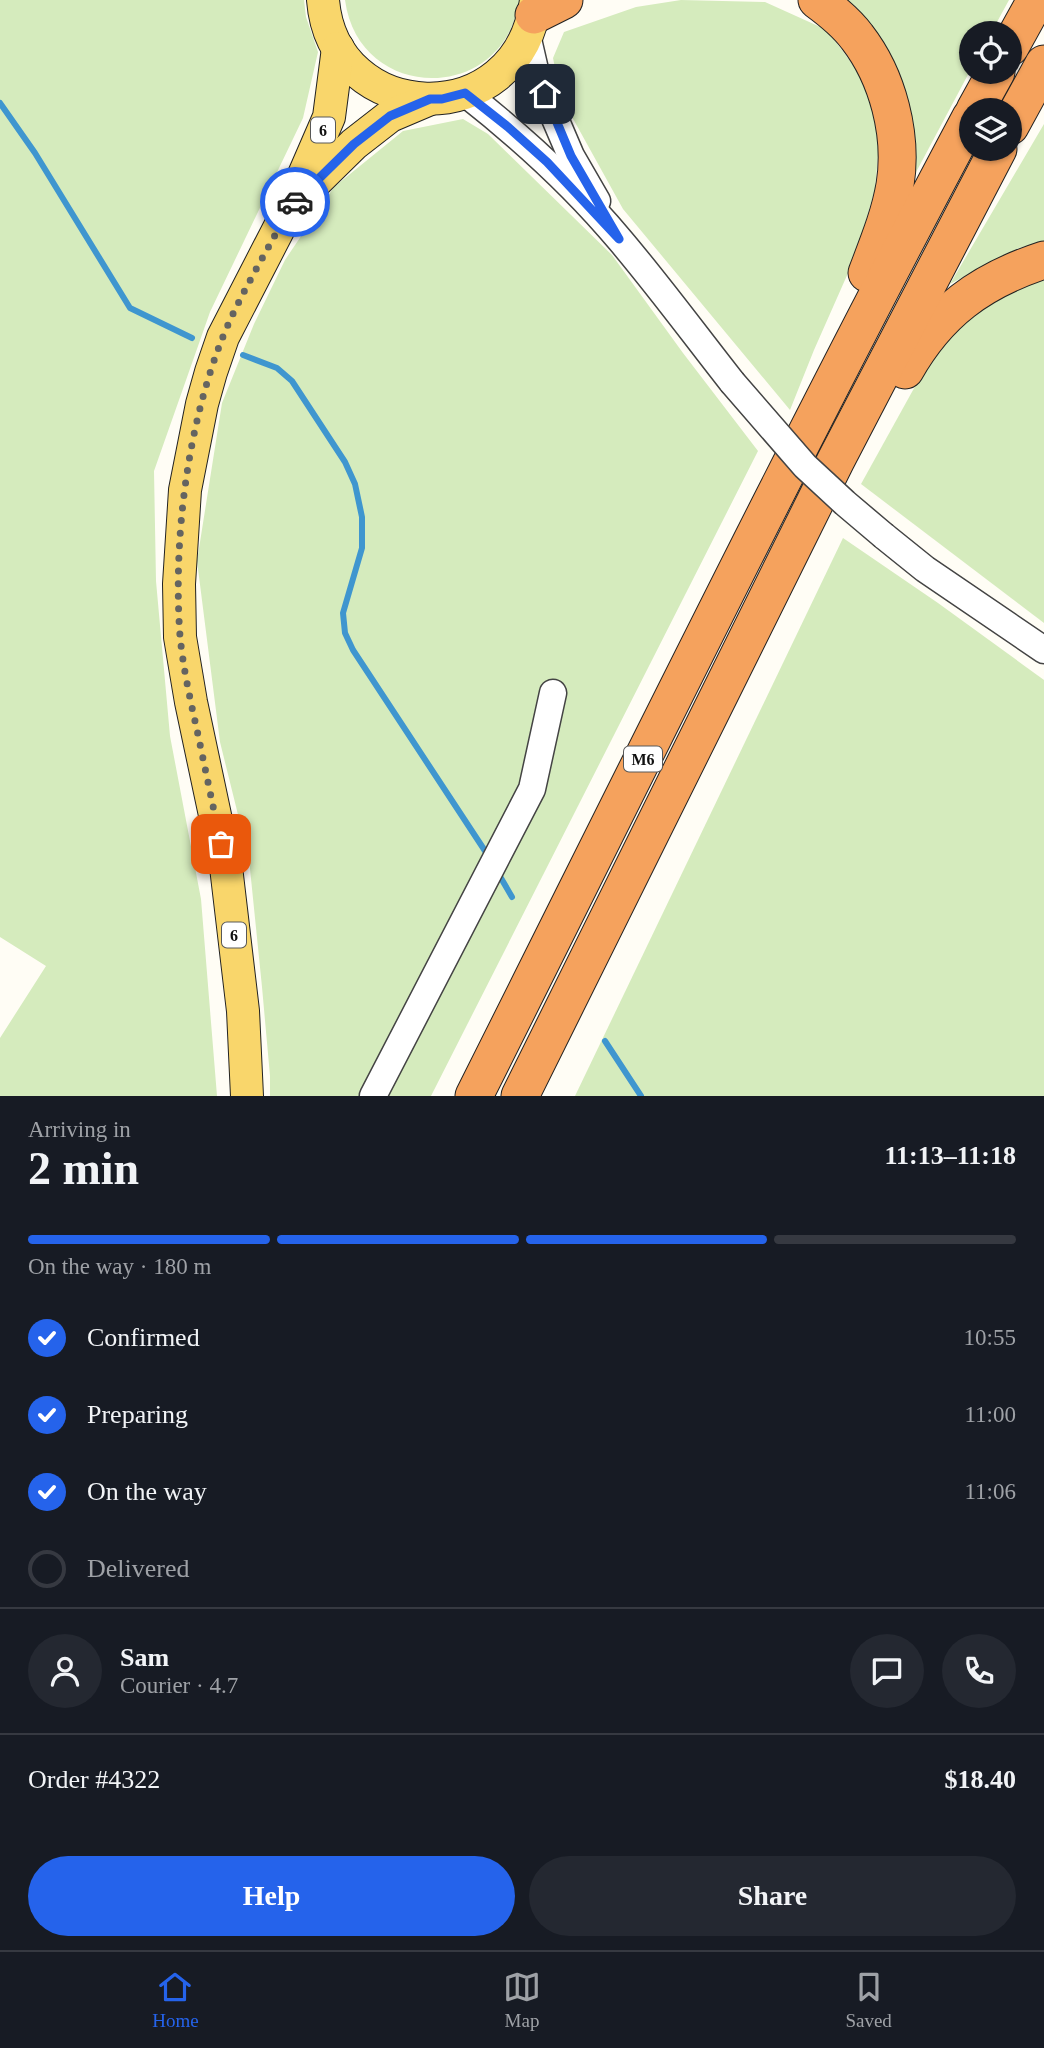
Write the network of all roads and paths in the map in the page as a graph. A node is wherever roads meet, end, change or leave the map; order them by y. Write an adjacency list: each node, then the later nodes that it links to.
1 (323, 0): 6 (main road, 6)
2 (817, 0): 16 (highway)
3 (1035, 0): 5 (highway)
4 (540, 12): 8 (main road, 6); 14 (street)
5 (1022, 24)
6 (338, 48): 9 (main road, 6); 13 (main road, 6)
7 (1044, 64): 10 (highway)
8 (465, 93): 9 (main road, 6); 14 (street)
9 (430, 99): 13 (main road, 6)
10 (1022, 104)
11 (959, 140): 16 (highway, M6)
12 (992, 161): 17 (highway, M6)
13 (290, 207): 20 (main road, 6)
14 (619, 239): 18 (street, bridge)
15 (1044, 260): 17 (highway)
16 (812, 423): 22 (highway, M6)
17 (836, 460): 23 (highway, M6)
18 (1044, 650)
19 (553, 693): 21 (street)
20 (247, 1096)
21 (373, 1096)
22 (474, 1096)
23 (520, 1096)

